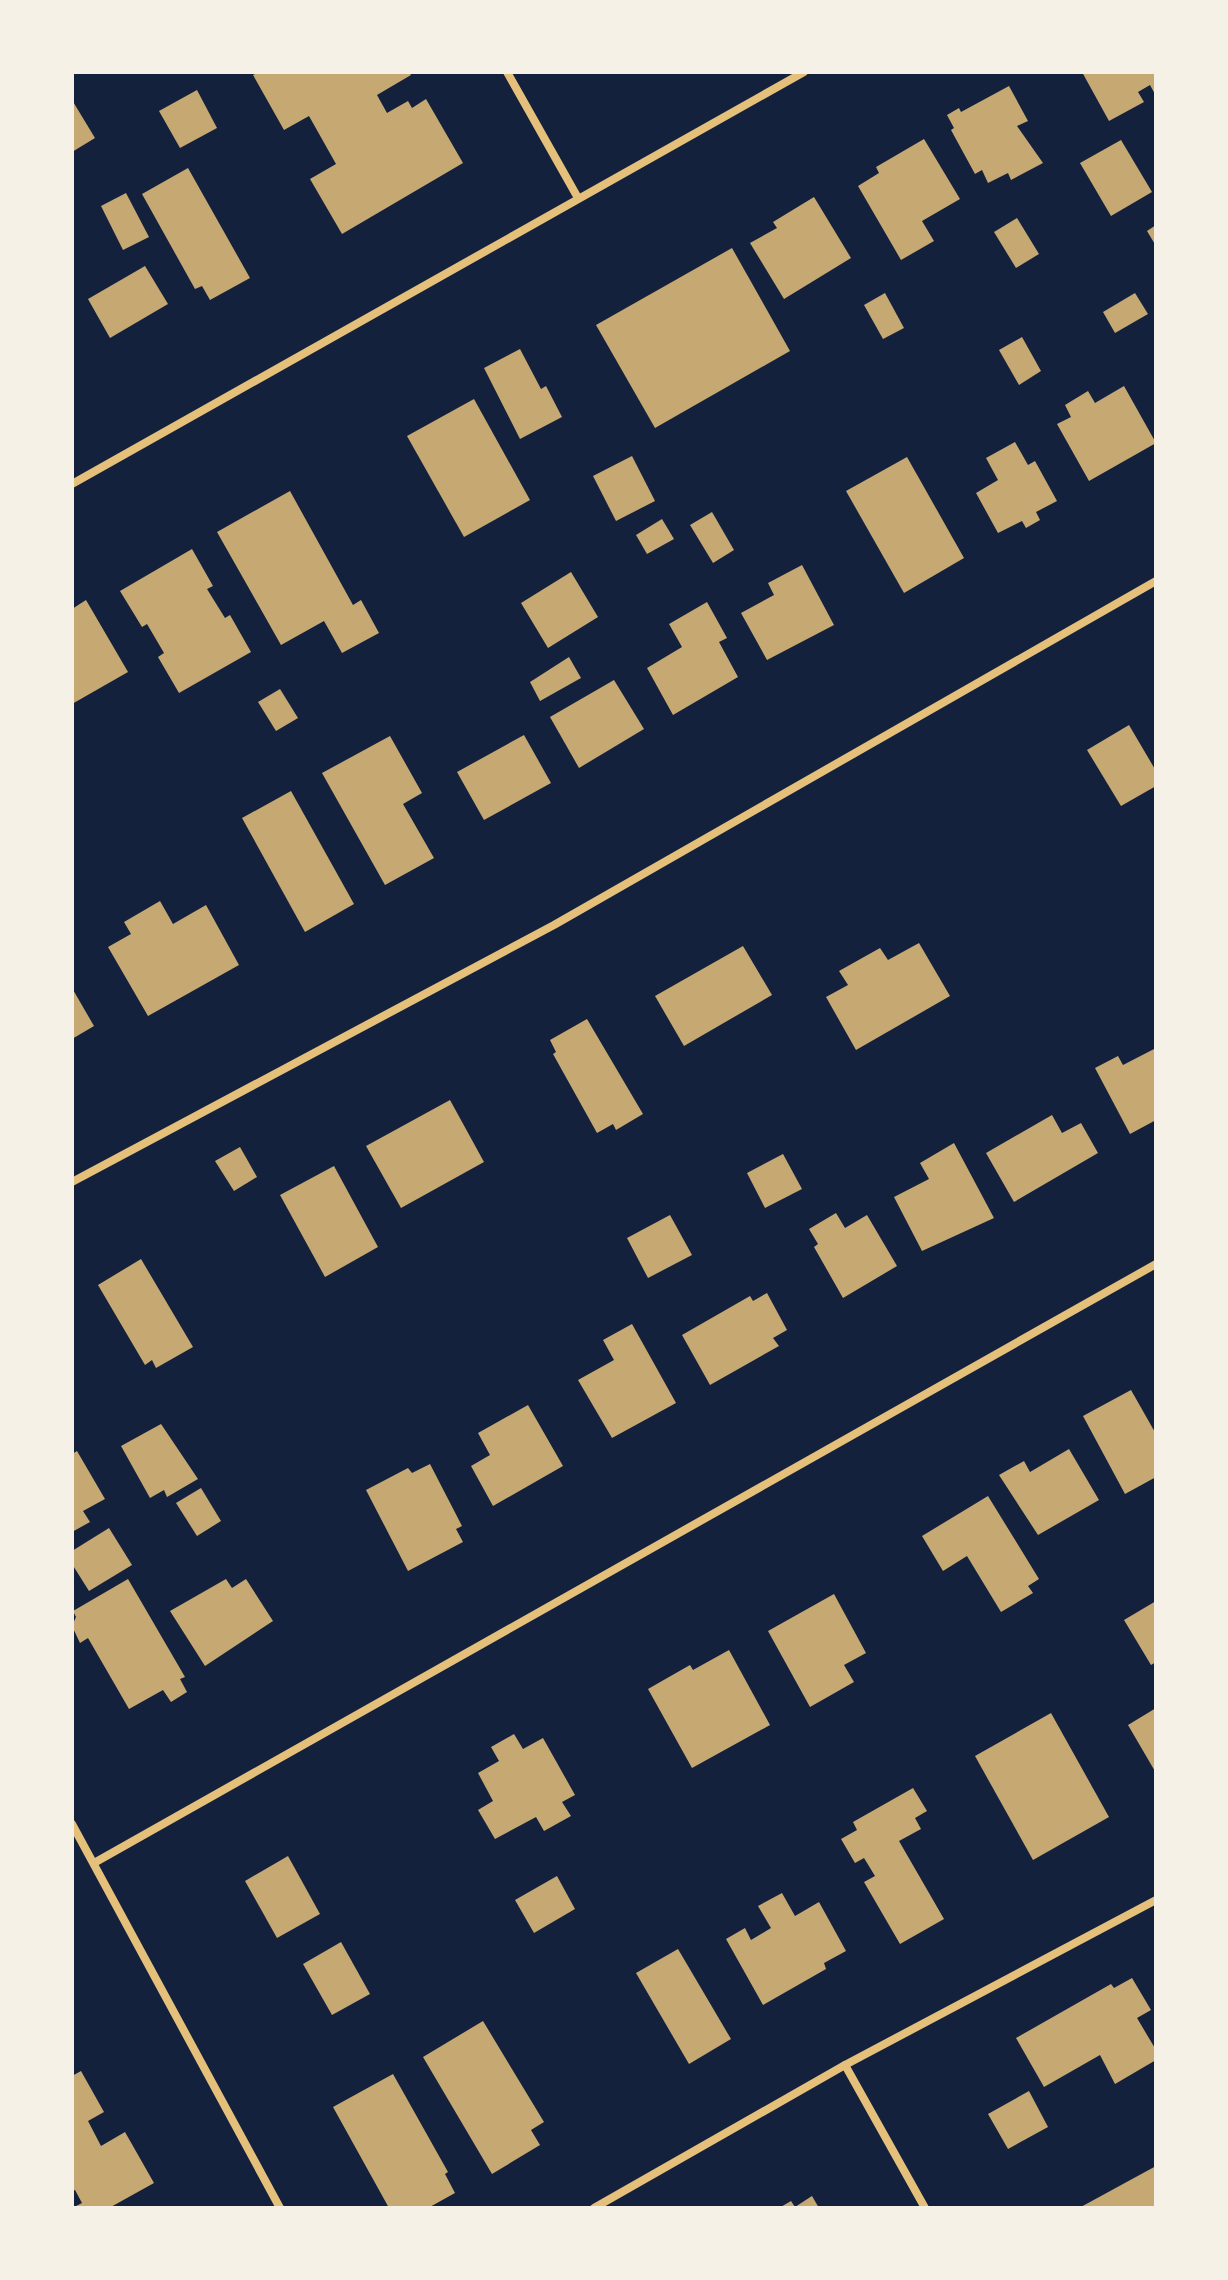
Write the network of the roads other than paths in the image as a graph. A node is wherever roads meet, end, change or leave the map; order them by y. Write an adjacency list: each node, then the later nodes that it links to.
1 (507, 72): 3 (street)
2 (804, 72): 3 (street)
3 (578, 198): 4 (street)
4 (72, 484)
5 (1156, 581): 6 (street)
6 (72, 1182)
7 (1156, 1265): 9 (street)
8 (72, 1824): 9 (street)
9 (94, 1863): 12 (street)
10 (1156, 1900): 11 (street)
11 (845, 2065): 13 (street); 14 (street)
12 (280, 2208)
13 (594, 2208)
14 (925, 2208)

